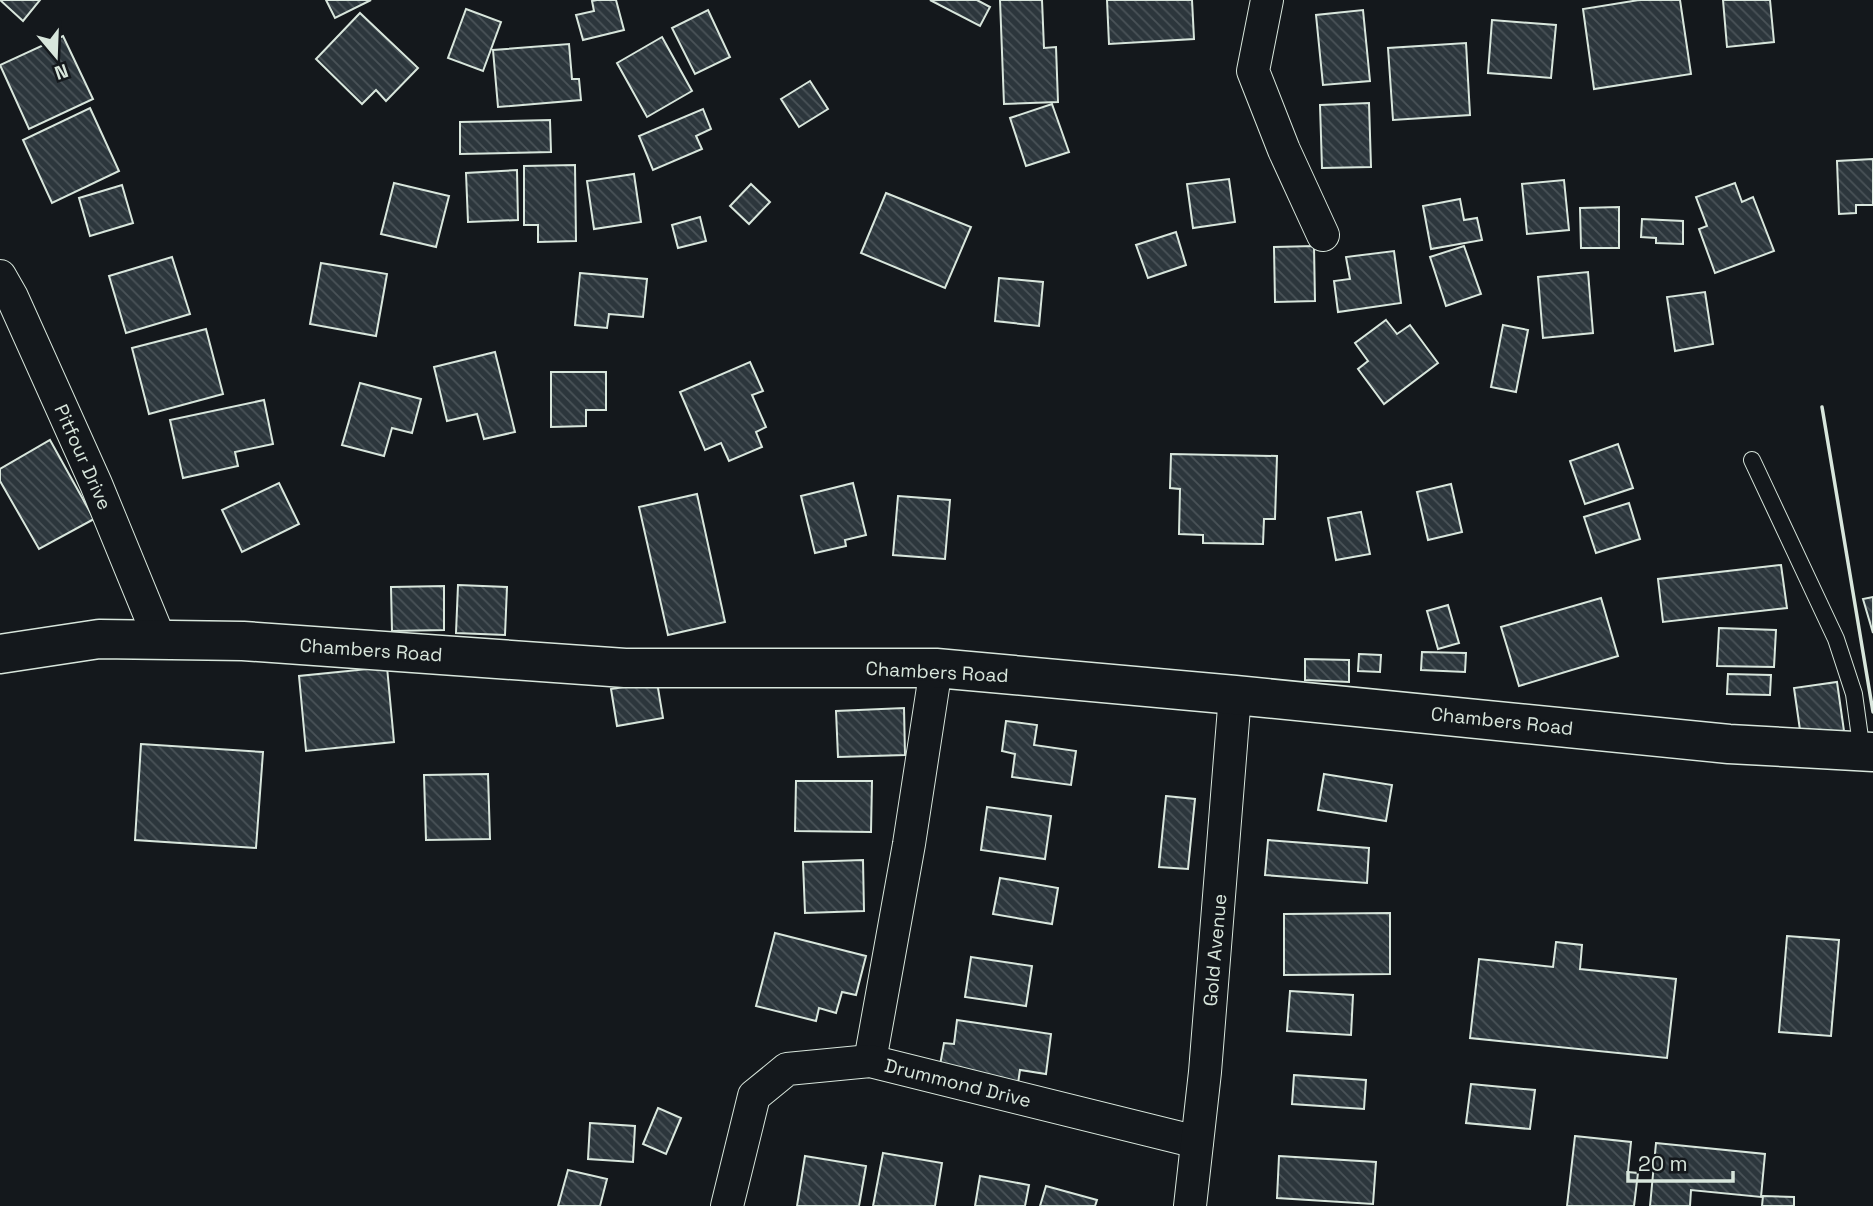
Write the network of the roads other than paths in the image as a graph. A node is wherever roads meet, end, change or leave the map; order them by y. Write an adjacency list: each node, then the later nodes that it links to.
1 (1267, 0): 2 (street)
2 (1323, 235)
3 (0, 276): 5 (street, Pitfour Drive)
4 (1752, 460): 9 (lane)
5 (160, 640): 6 (street, Chambers Road); 7 (street, Chambers Road)
6 (0, 654)
7 (936, 668): 8 (street, Chambers Road); 10 (street)
8 (1235, 695): 9 (street, Chambers Road); 11 (street, Gold Avenue)
9 (1868, 752)
10 (870, 1061): 11 (street, Drummond Drive); 12 (street, Drummond Drive)
11 (1197, 1142): 13 (street, Gold Avenue)
12 (727, 1206)
13 (1190, 1206)

